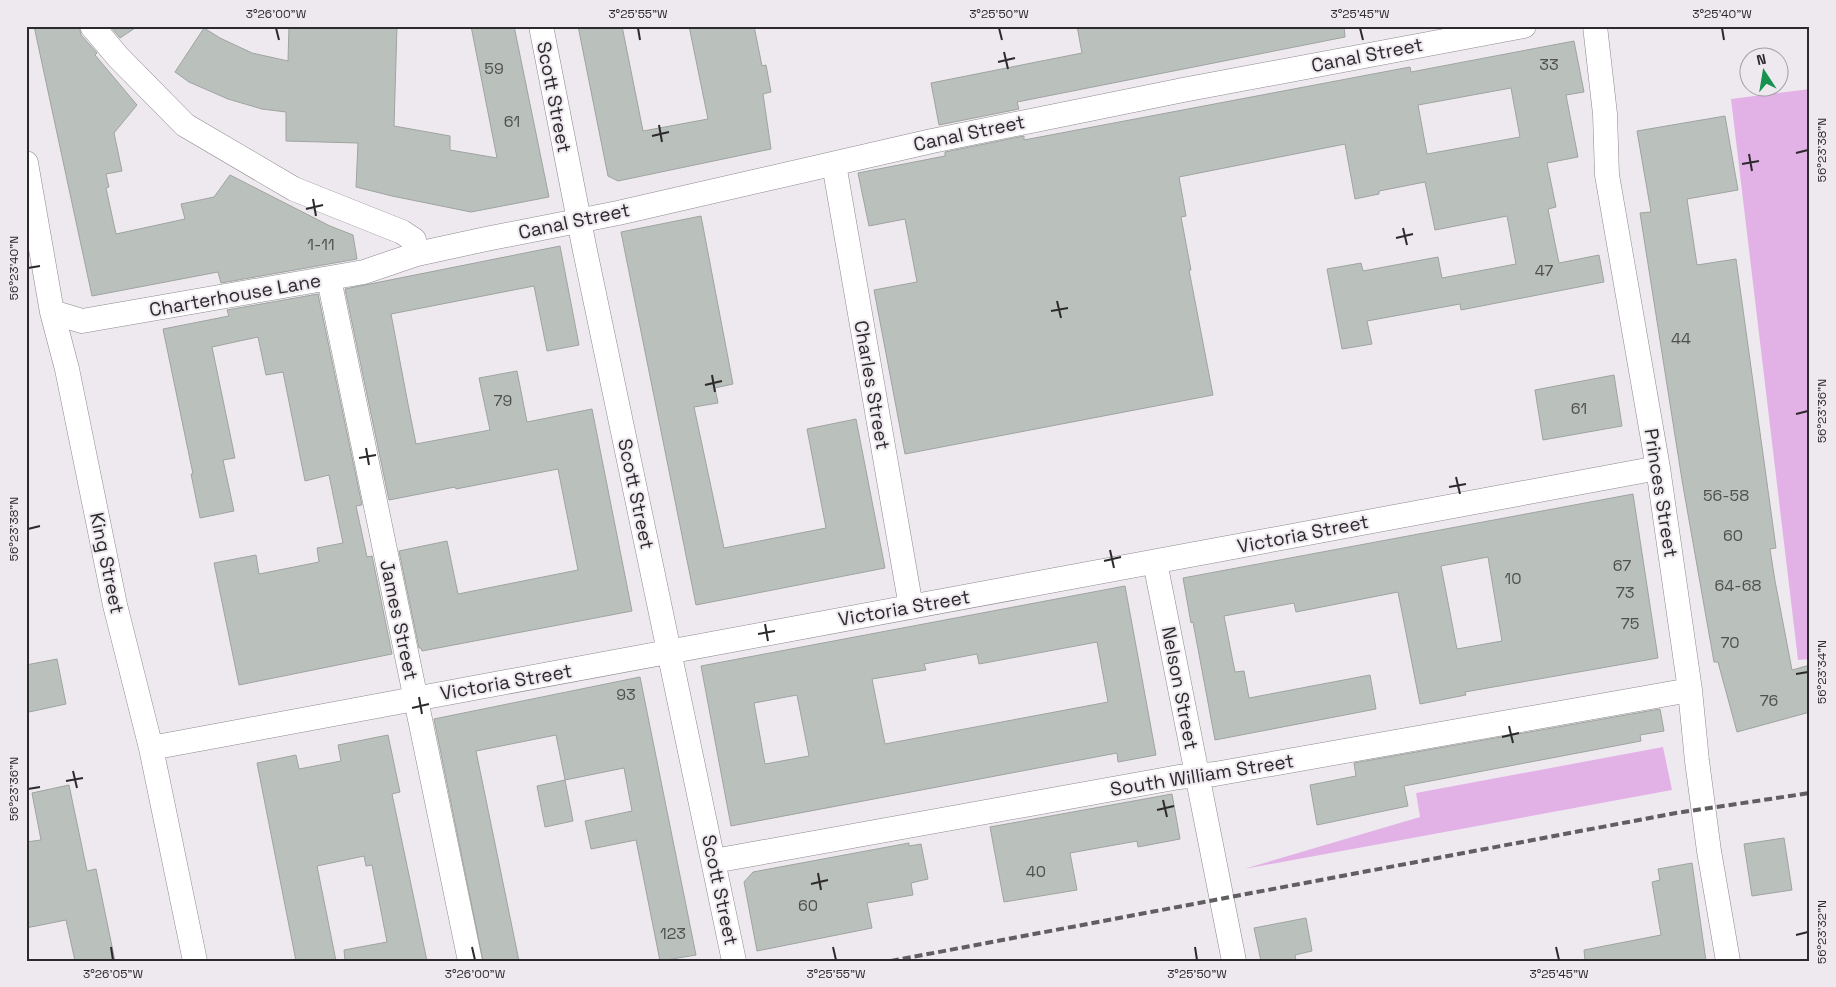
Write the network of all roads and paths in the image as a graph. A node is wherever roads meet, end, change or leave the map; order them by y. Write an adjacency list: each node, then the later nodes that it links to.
1 (92, 26): 8 (street)
2 (540, 26): 7 (street, Scott Street)
3 (1524, 26): 6 (street, Canal Street)
4 (1595, 26): 11 (street, Princes Street)
5 (26, 163): 10 (street, King Street)
6 (834, 164): 7 (street, Canal Street); 13 (street, Charles Street)
7 (580, 221): 8 (street, Canal Street); 14 (street, Scott Street)
8 (417, 254): 9 (street, Charterhouse Lane)
9 (329, 278): 10 (street, Charterhouse Lane); 16 (street, James Street)
10 (52, 312): 17 (street, King Street)
11 (1658, 468): 12 (street, Victoria Street); 15 (street, Princes Street)
12 (1155, 562): 13 (street, Victoria Street); 18 (street, Nelson Street)
13 (911, 607): 14 (street, Victoria Street)
14 (669, 652): 16 (street, Victoria Street); 19 (street, Scott Street)
15 (1690, 690): 18 (street, South William Street); 24 (street, Princes Street)
16 (416, 699): 17 (street, Victoria Street); 21 (street, James Street)
17 (151, 748): 20 (street, King Street)
18 (1198, 776): 19 (street, South William Street); 23 (street, Nelson Street)
19 (714, 861): 22 (street, Scott Street)
20 (195, 961)
21 (470, 961)
22 (734, 961)
23 (1234, 961)
24 (1728, 961)

